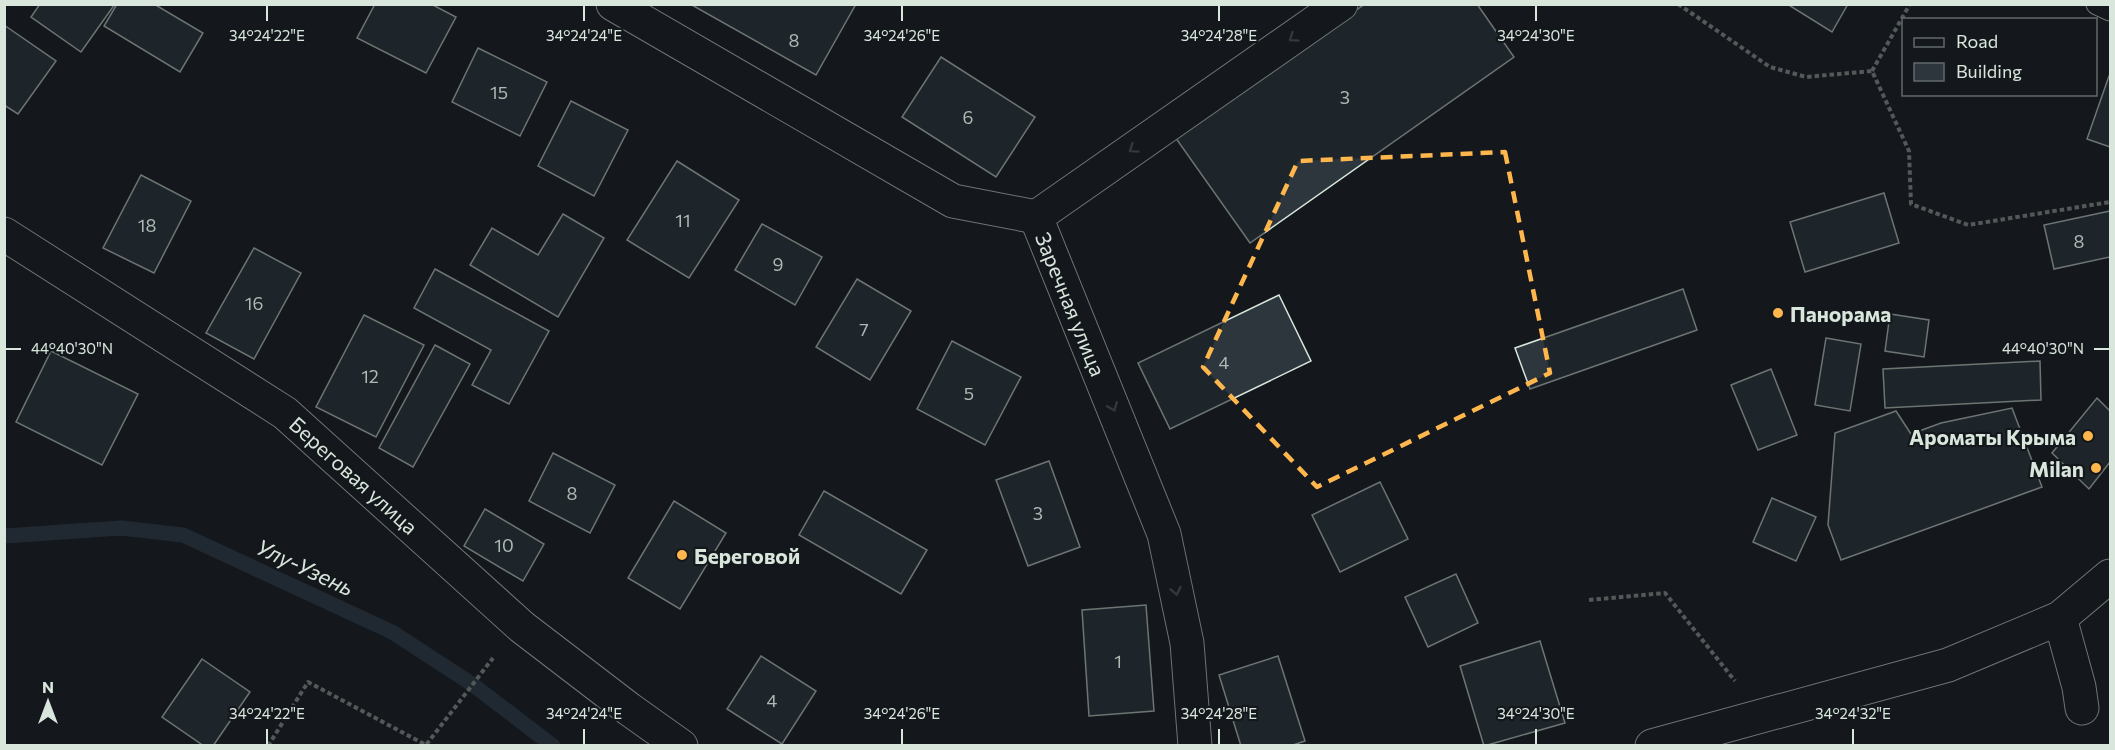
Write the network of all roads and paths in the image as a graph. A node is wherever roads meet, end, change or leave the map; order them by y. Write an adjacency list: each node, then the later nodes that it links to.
1 (613, 4): 11 (street, Заречная улица)
2 (1341, 4): 11 (street, one-way to 11)
3 (1678, 4): 9 (path)
4 (1910, 4): 8 (path)
5 (2097, 4): 6 (lane)
6 (2110, 10)
7 (1902, 18): 9 (path)
8 (1902, 18)
9 (1872, 71): 10 (path)
10 (2110, 202)
11 (1036, 217): 21 (street, Заречная улица, one-way to 21)
12 (4, 234): 20 (street, Береговая улица)
13 (2110, 576): 15 (street)
14 (1589, 600): 17 (path)
15 (2060, 618): 18 (street); 22 (street)
16 (485, 667): 19 (path)
17 (1742, 689)
18 (2082, 708)
19 (268, 746)
20 (681, 746)
21 (1195, 746)
22 (1652, 746)

